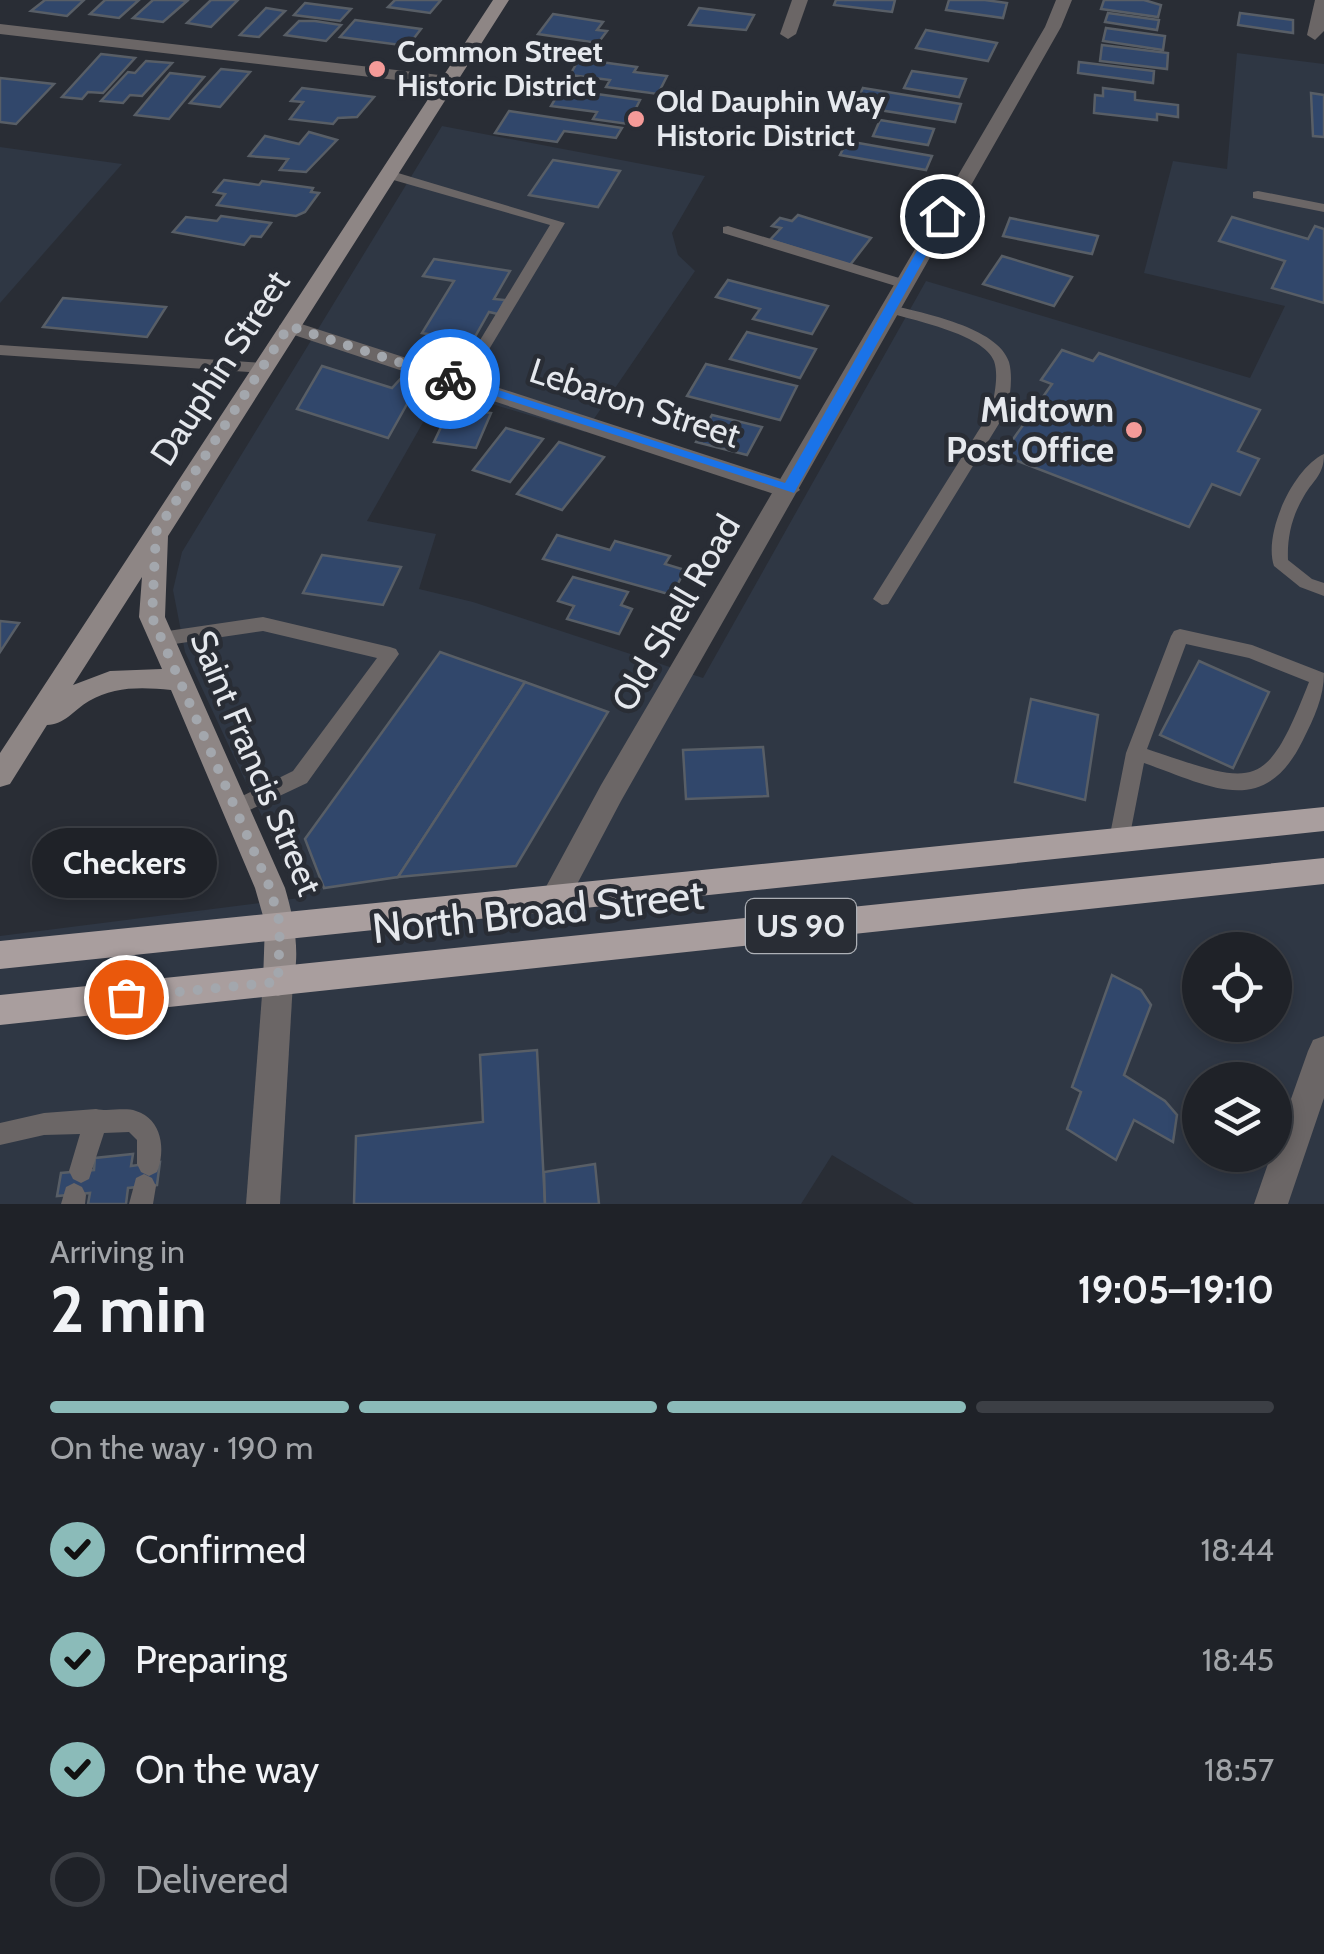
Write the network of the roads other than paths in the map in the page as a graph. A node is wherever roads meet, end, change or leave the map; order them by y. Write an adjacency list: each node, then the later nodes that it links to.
1 (500, 0): 8 (main road, Dauphin Street)
2 (800, 0): 6 (street)
3 (1064, 0): 13 (street, Old Shell Road)
4 (1323, 0): 7 (street)
5 (0, 29): 8 (street)
6 (788, 34)
7 (1315, 35)
8 (448, 81): 9 (main road, Dauphin Street)
9 (388, 174): 15 (main road, Dauphin Street); 18 (lane)
10 (1258, 195): 11 (lane)
11 (1324, 208)
12 (728, 230): 13 (lane)
13 (904, 284): 14 (street, Old Shell Road)
14 (890, 308): 20 (street, Old Shell Road); 23 (lane)
15 (289, 326): 17 (main road, Dauphin Street); 18 (street, Lebaron Street)
16 (0, 350): 17 (lane)
17 (262, 368): 21 (main road, Dauphin Street)
18 (462, 383): 20 (street, Lebaron Street)
19 (1324, 458): 22 (lane)
20 (788, 490): 37 (street, Old Shell Road)
21 (156, 532): 24 (main road, Saint Francis Street); 31 (main road, Dauphin Street)
22 (1324, 590)
23 (882, 599)
24 (161, 639): 27 (main road, Saint Francis Street); 33 (lane)
25 (1171, 660): 26 (lane); 28 (lane); 30 (lane)
26 (1321, 680): 30 (lane)
27 (178, 681): 31 (main road); 33 (main road, Saint Francis Street)
28 (1175, 684)
29 (1162, 718): 30 (lane)
30 (1138, 746): 35 (lane)
31 (16, 751): 32 (main road, Dauphin Street)
32 (0, 776)
33 (235, 809): 38 (main road, Saint Francis Street)
34 (1324, 819): 35 (main road, North Broad Street / US 90)
35 (1118, 840): 37 (main road, North Broad Street / US 90)
36 (1324, 872): 40 (main road, North Broad Street / US 90)
37 (556, 896): 38 (main road, North Broad Street / US 90)
38 (280, 924): 39 (main road, North Broad Street / US 90); 40 (main road, Saint Francis Street)
39 (0, 954)
40 (278, 982): 41 (main road, North Broad Street / US 90); 47 (street, Saint Francis Street)
41 (0, 1010)
42 (1324, 1051): 48 (street)
43 (96, 1120): 44 (lane); 45 (lane); 46 (lane)
44 (0, 1134)
45 (145, 1185)
46 (76, 1190)
47 (263, 1204)
48 (1270, 1204)

